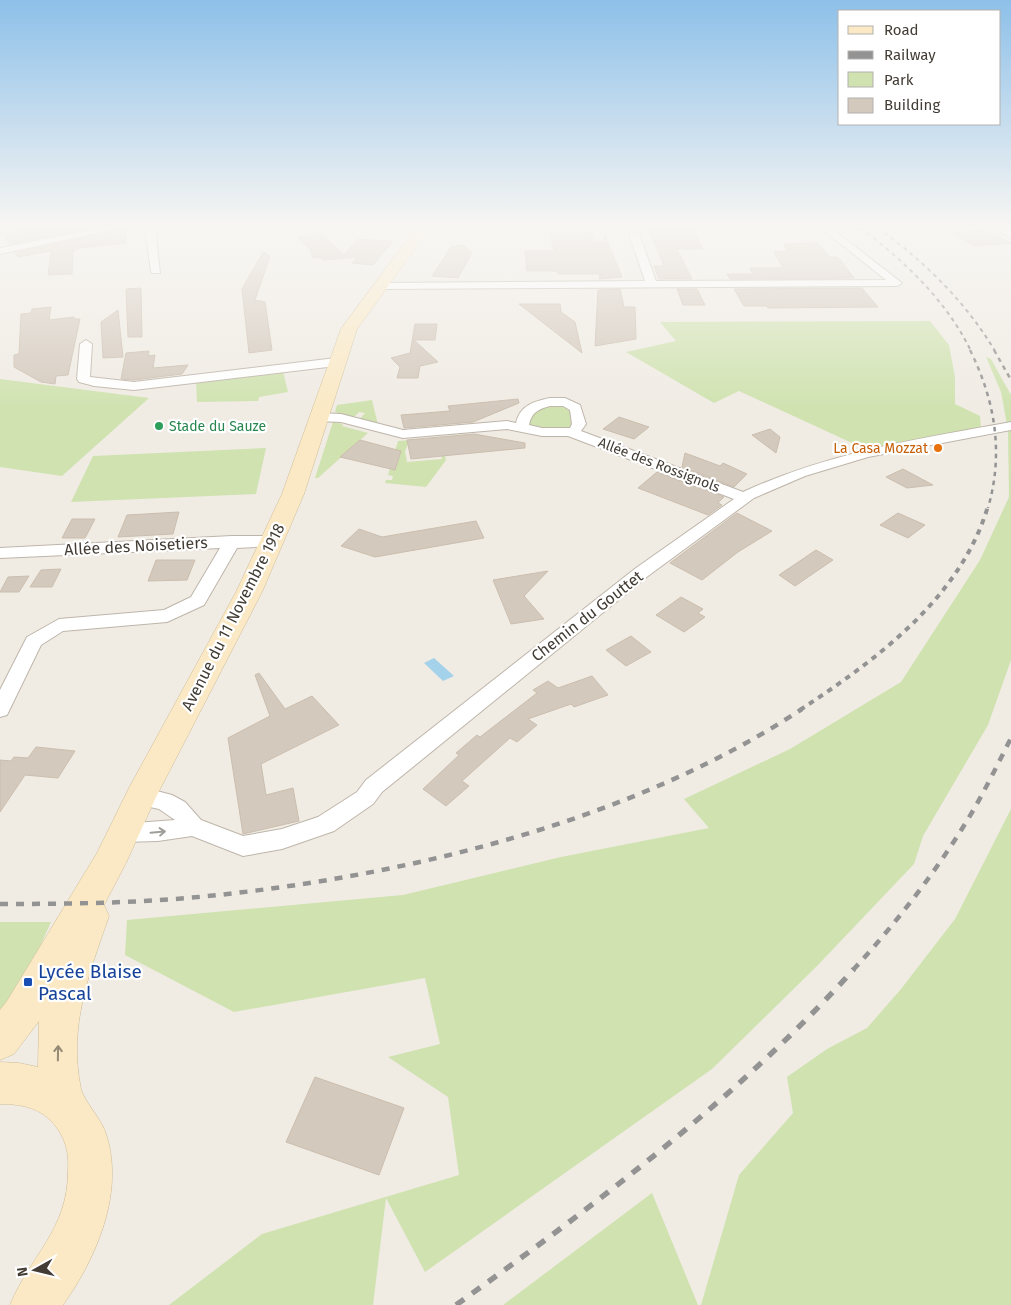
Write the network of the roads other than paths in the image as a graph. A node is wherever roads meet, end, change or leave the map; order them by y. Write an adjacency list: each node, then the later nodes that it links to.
1 (377, 289): 3 (main road, Avenue du 11 Novembre 1918)
2 (86, 344): 3 (street)
3 (336, 362): 4 (main road, Avenue du 11 Novembre 1918)
4 (318, 417): 6 (street, Allée des Rossignols); 9 (main road, Avenue du 11 Novembre 1918)
5 (1011, 426): 8 (street, Chemin du Gouttet)
6 (521, 428): 7 (street, Allée des Rossignols); 7 (street, Allée des Rossignols)
7 (573, 433): 8 (street, Allée des Rossignols)
8 (745, 498): 14 (street, Chemin du Gouttet)
9 (273, 541): 10 (street, Allée des Noisetiers); 13 (main road, Avenue du 11 Novembre 1918)
10 (232, 542): 11 (street, Allée des Noisetiers); 12 (street)
11 (0, 553)
12 (0, 710)
13 (140, 797): 14 (street, Chemin du Gouttet); 15 (main road, Avenue du 11 Novembre 1918)
14 (194, 827): 15 (street, Chemin du Gouttet, one-way to 14)
15 (115, 848): 16 (main road, Avenue du 11 Novembre 1918); 18 (main road, Avenue du 11 Novembre 1918, one-way to 15)
16 (0, 1040)
17 (0, 1083): 18 (main road)
18 (62, 1102): 19 (main road)
19 (34, 1305)

